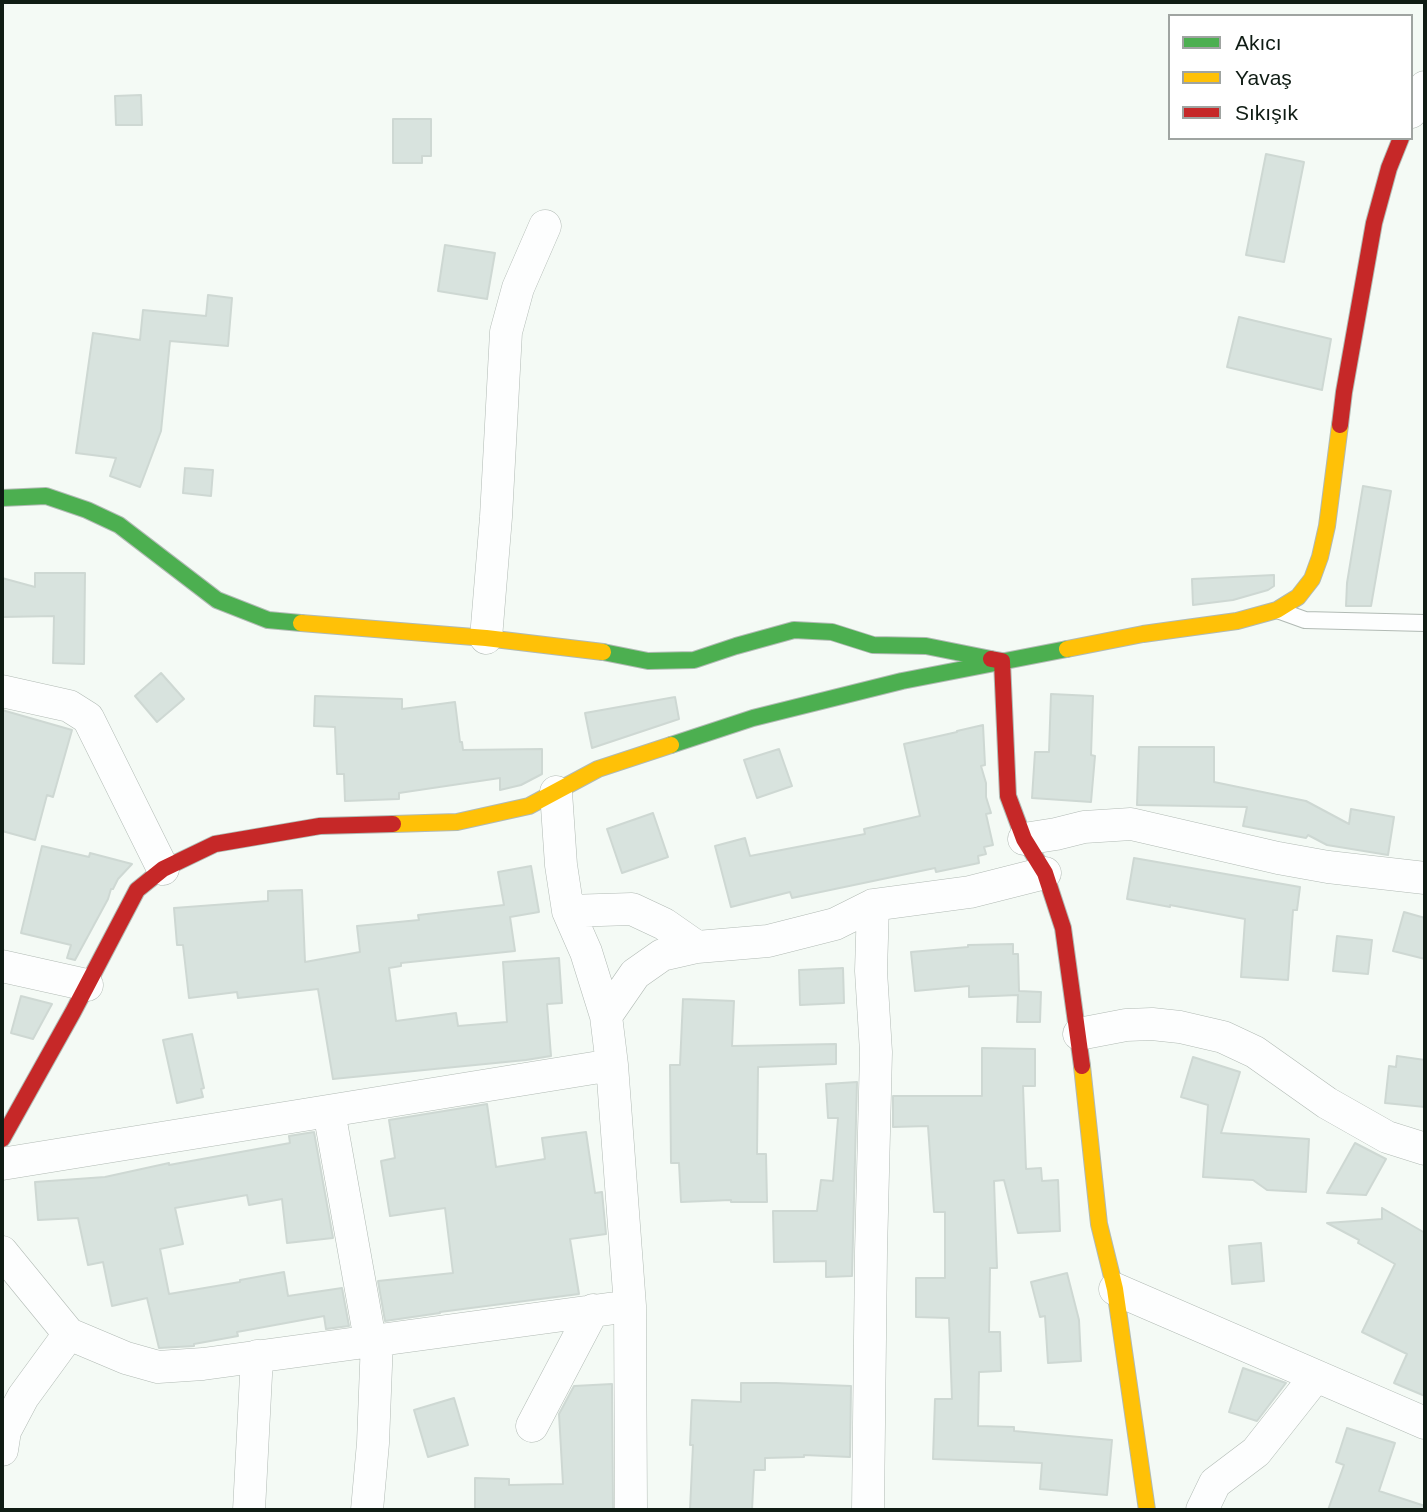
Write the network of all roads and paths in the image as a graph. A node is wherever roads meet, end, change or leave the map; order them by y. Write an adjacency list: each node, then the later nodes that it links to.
1 (1425, 86): 2 (street)
2 (1413, 108)
3 (1400, 140): 6 (street)
4 (545, 226): 8 (street)
5 (2, 498): 8 (street)
6 (1278, 610): 7 (lane); 9 (street)
7 (1425, 623)
8 (486, 638): 9 (street)
9 (1002, 661): 11 (street); 12 (street)
10 (2, 691): 13 (street)
11 (556, 792): 13 (street); 17 (street)
12 (1024, 839): 14 (street); 15 (street)
13 (163, 869): 20 (street)
14 (1045, 873): 16 (street); 22 (street)
15 (1425, 878)
16 (873, 905): 18 (street); 42 (street)
17 (568, 911): 18 (street); 21 (street)
18 (697, 947): 21 (street)
19 (2, 966): 20 (street)
20 (87, 985): 25 (street)
21 (606, 1016): 23 (street)
22 (1079, 1034): 26 (street); 29 (street)
23 (612, 1065): 24 (street); 30 (street)
24 (328, 1111): 27 (street); 33 (street)
25 (2, 1139)
26 (1425, 1149)
27 (2, 1164)
28 (2, 1252): 32 (street)
29 (1115, 1289): 35 (street); 43 (street)
30 (630, 1306): 31 (street); 41 (street)
31 (593, 1310): 33 (street); 37 (street)
32 (69, 1334): 34 (street); 38 (street)
33 (373, 1340): 34 (street); 40 (street)
34 (257, 1356): 39 (street)
35 (1316, 1376): 36 (street); 44 (street)
36 (1425, 1423)
37 (532, 1426)
38 (2, 1450)
39 (249, 1510)
40 (367, 1510)
41 (631, 1510)
42 (868, 1510)
43 (1147, 1510)
44 (1202, 1510)

